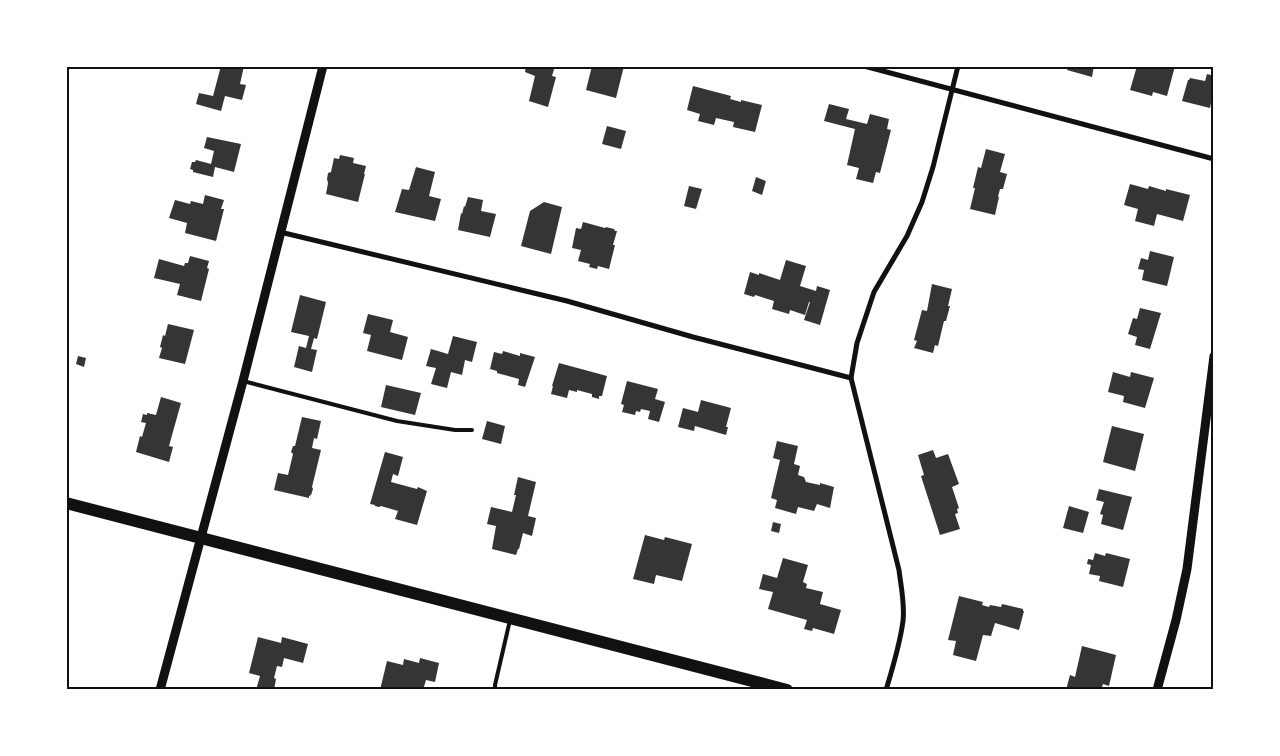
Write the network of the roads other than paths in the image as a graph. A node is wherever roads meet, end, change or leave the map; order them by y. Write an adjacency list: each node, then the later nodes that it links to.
1 (323, 66): 6 (street)
2 (864, 66): 4 (street)
3 (958, 66): 4 (street)
4 (952, 89): 5 (street); 8 (street)
5 (1214, 159)
6 (280, 232): 8 (street); 9 (street)
7 (1214, 356): 18 (street)
8 (851, 378): 17 (street)
9 (243, 381): 10 (lane); 12 (street)
10 (472, 430)
11 (66, 502): 12 (main road)
12 (201, 537): 13 (main road); 14 (street)
13 (511, 618): 15 (lane); 16 (main road)
14 (160, 690)
15 (496, 690)
16 (787, 690)
17 (886, 690)
18 (1157, 690)

